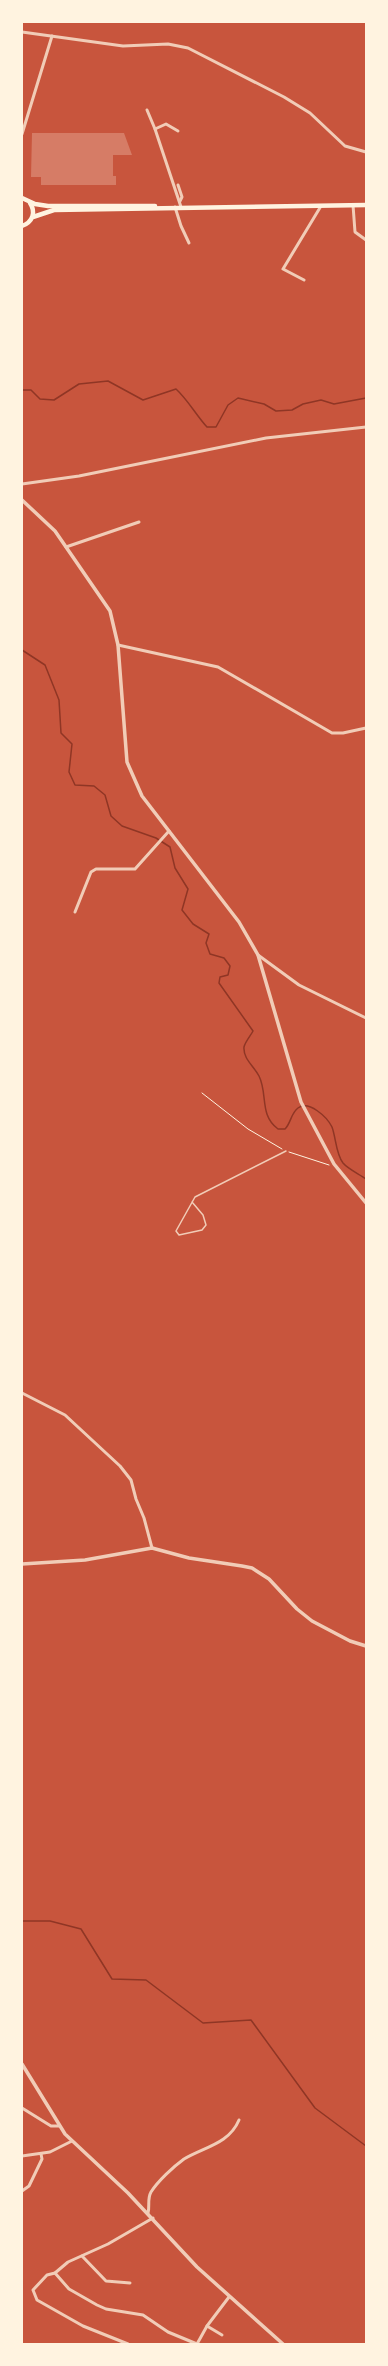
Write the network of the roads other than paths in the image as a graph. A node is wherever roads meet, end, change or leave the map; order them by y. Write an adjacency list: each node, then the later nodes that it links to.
1 (22, 32): 2 (street)
2 (52, 36): 6 (street); 7 (street)
3 (147, 110): 4 (street)
4 (155, 129): 5 (street); 10 (street)
5 (178, 131)
6 (22, 134)
7 (366, 152)
8 (178, 185): 10 (street)
9 (22, 198): 11 (main road)
10 (180, 201): 17 (street)
11 (30, 203): 15 (main road); 18 (main road)
12 (353, 205): 13 (main road); 14 (main road); 20 (street)
13 (366, 205)
14 (321, 206): 17 (main road); 22 (street)
15 (161, 207): 16 (main road); 18 (main road)
16 (175, 207): 17 (main road); 21 (street)
17 (181, 207)
18 (33, 217): 19 (main road)
19 (22, 226)
20 (366, 240)
21 (189, 243)
22 (304, 280)
23 (366, 428): 24 (street)
24 (22, 484)
25 (22, 500): 27 (street)
26 (139, 522): 27 (street)
27 (66, 547): 28 (street)
28 (118, 645): 29 (street); 30 (street)
29 (366, 728)
30 (169, 831): 31 (street); 32 (street)
31 (75, 912)
32 (258, 955): 33 (street); 36 (street)
33 (366, 1018)
34 (286, 1151): 35 (lane)
35 (192, 1202): 35 (lane)
36 (366, 1203)
37 (22, 1393): 38 (street)
38 (152, 1548): 39 (street); 40 (street)
39 (22, 1564)
40 (366, 1646)
41 (22, 2064): 44 (street)
42 (22, 2108): 44 (street)
43 (238, 2120): 49 (street)
44 (59, 2126): 45 (street)
45 (72, 2140): 46 (street); 49 (street)
46 (41, 2154): 47 (street); 48 (street)
47 (22, 2156)
48 (22, 2191)
49 (148, 2213): 50 (street)
50 (153, 2218): 51 (street); 54 (street)
51 (82, 2256): 52 (street); 53 (street)
52 (55, 2273): 57 (street); 58 (street)
53 (130, 2283)
54 (229, 2297): 55 (street); 59 (street)
55 (207, 2326): 56 (street); 58 (street)
56 (222, 2335)
57 (128, 2344)
58 (197, 2344)
59 (283, 2344)

